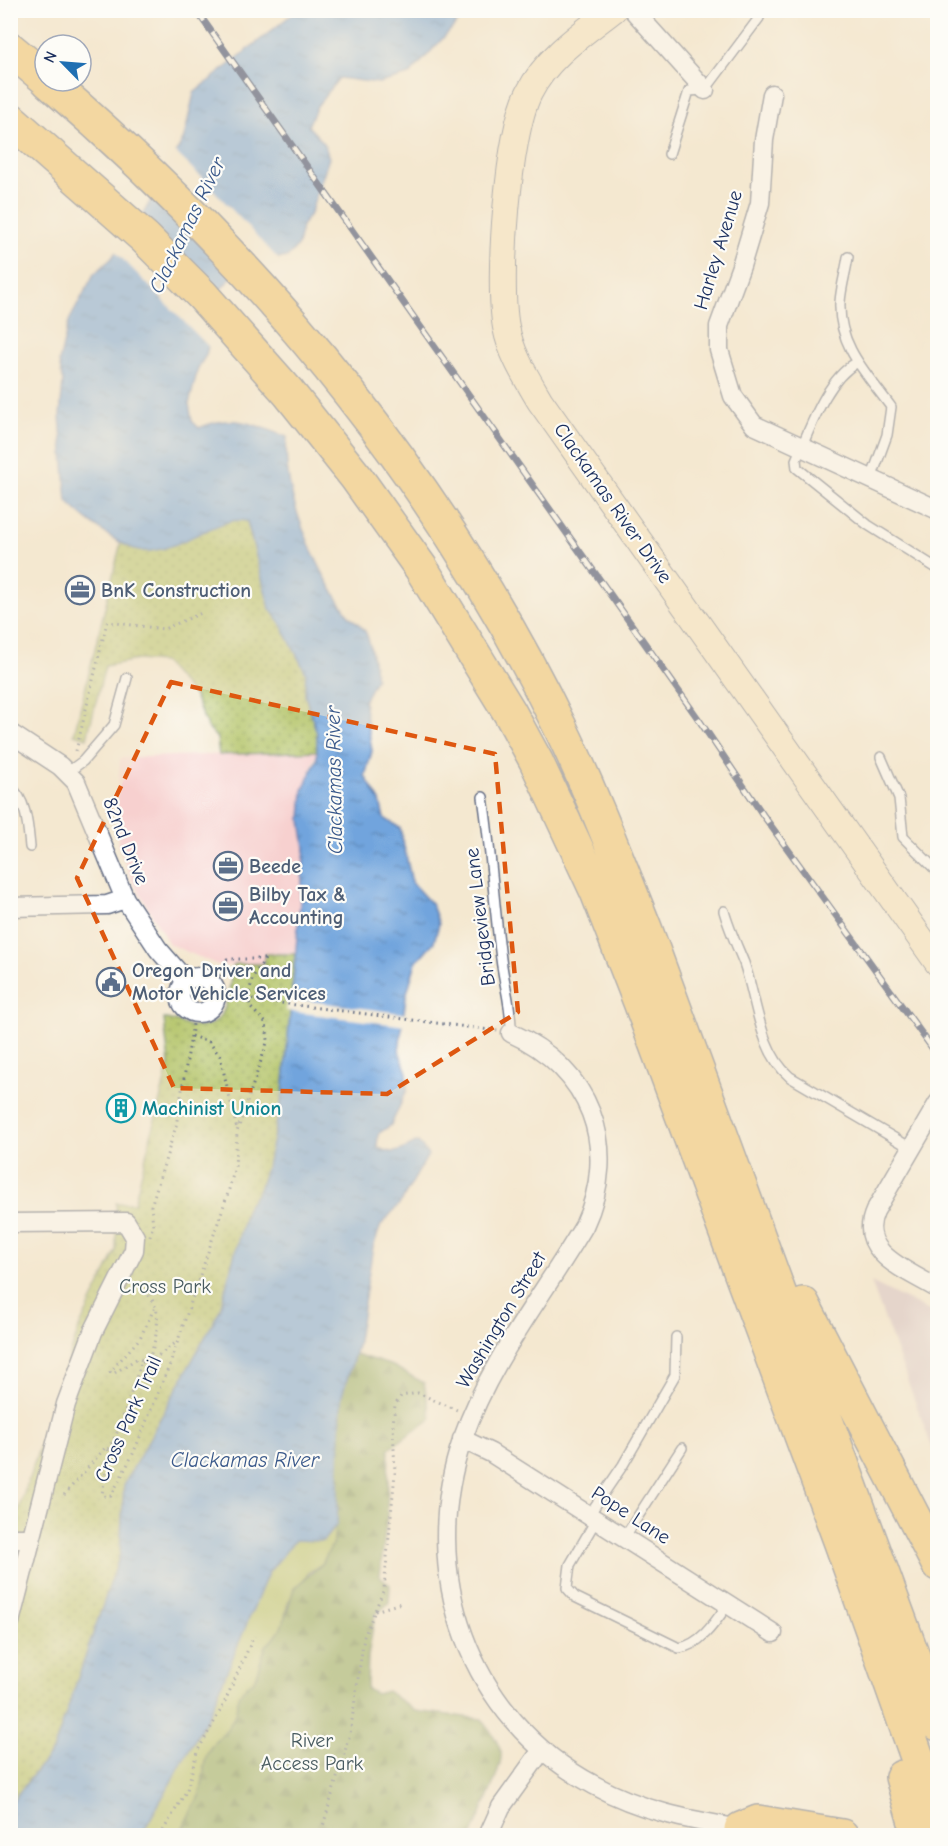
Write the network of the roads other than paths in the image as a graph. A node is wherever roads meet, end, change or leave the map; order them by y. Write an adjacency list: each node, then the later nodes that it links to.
1 (613, 10): 30 (main road, Clackamas River Drive)
2 (633, 10): 6 (street)
3 (759, 18): 6 (lane)
4 (11, 49): 5 (highway)
5 (33, 68)
6 (705, 90): 11 (lane)
7 (62, 93): 35 (highway)
8 (772, 94): 15 (street, Harley Avenue)
9 (10, 118): 12 (highway)
10 (10, 128): 12 (highway)
11 (669, 154)
12 (57, 159): 49 (highway)
13 (848, 256): 14 (lane)
14 (856, 363): 15 (lane); 16 (lane)
15 (802, 447): 16 (street, Harley Avenue); 18 (lane)
16 (871, 479): 17 (street, Harley Avenue)
17 (938, 510)
18 (938, 569)
19 (127, 678): 22 (lane)
20 (10, 733): 22 (street, 82nd Drive)
21 (881, 757): 26 (lane)
22 (71, 764): 27 (street, 82nd Drive)
23 (10, 787): 25 (lane)
24 (483, 797): 32 (lane, Bridgeview Lane)
25 (30, 847)
26 (938, 873)
27 (125, 899): 28 (street); 31 (street, 82nd Drive)
28 (10, 906)
29 (724, 911): 34 (lane)
30 (938, 963)
31 (186, 981): 31 (street)
32 (505, 1032): 39 (street, Washington Street)
33 (938, 1103): 34 (street)
34 (911, 1148): 37 (street)
35 (733, 1166): 45 (highway); 50 (highway)
36 (10, 1223): 43 (street)
37 (938, 1289)
38 (676, 1337): 41 (lane)
39 (462, 1439): 41 (street, Pope Lane); 51 (street, Washington Street)
40 (682, 1448): 44 (lane)
41 (592, 1518): 44 (street, Pope Lane); 46 (lane)
42 (10, 1538): 43 (street)
43 (30, 1538): 47 (street)
44 (624, 1538): 46 (street, Pope Lane)
45 (938, 1564)
46 (728, 1604): 48 (street, Pope Lane)
47 (10, 1622)
48 (773, 1633)
49 (877, 1649): 52 (highway); 56 (highway)
50 (938, 1724)
51 (542, 1750): 53 (street, Washington Street); 54 (street)
52 (938, 1816)
53 (743, 1833): 55 (highway)
54 (488, 1836)
55 (842, 1836)
56 (919, 1836)

